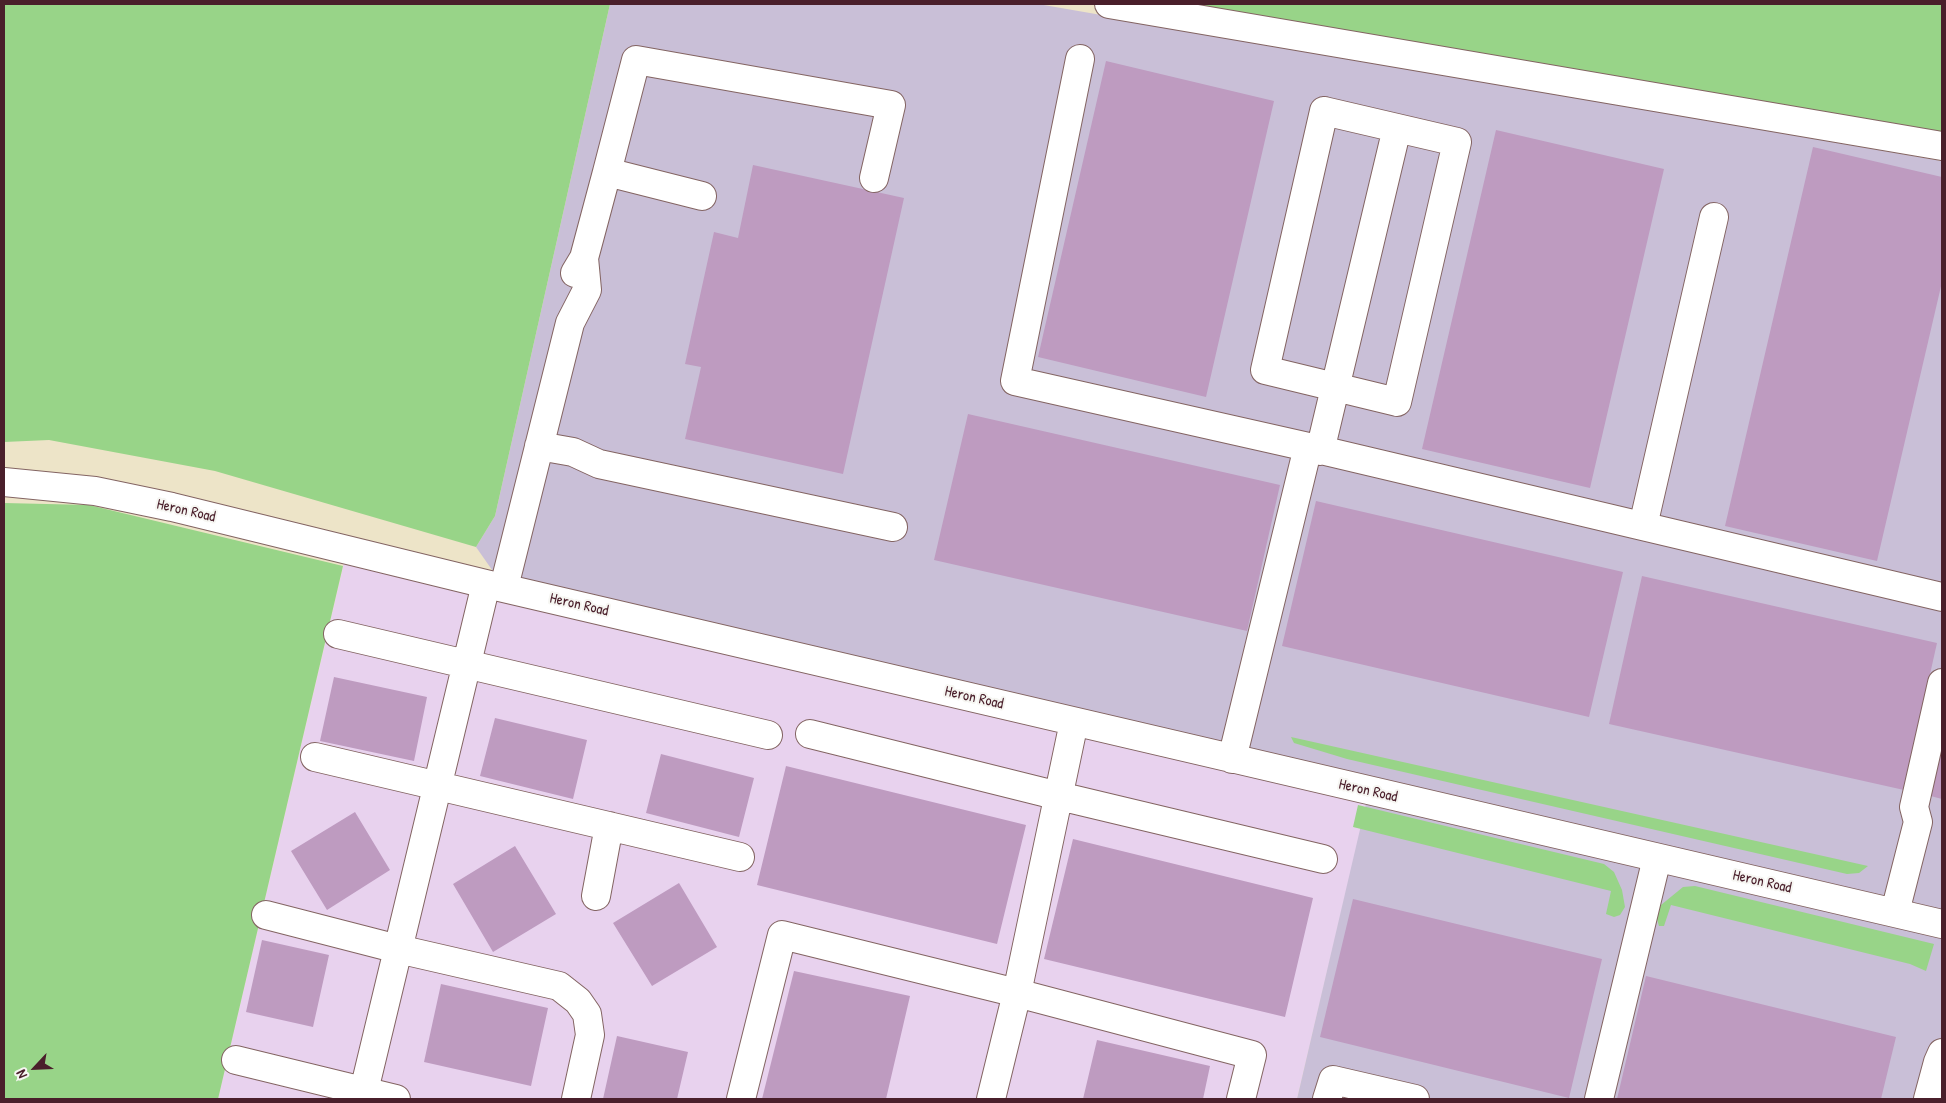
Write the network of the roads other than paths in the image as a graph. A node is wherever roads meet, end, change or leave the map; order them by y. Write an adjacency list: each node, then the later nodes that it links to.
1 (1109, 4): 4 (street)
2 (1080, 59): 10 (street)
3 (1398, 128): 9 (street); 9 (street); 9 (street)
4 (1942, 146)
5 (607, 172): 6 (street); 7 (street); 11 (street)
6 (874, 178)
7 (702, 196)
8 (1714, 217): 13 (street)
9 (1336, 387): 10 (street)
10 (1314, 449): 13 (street); 24 (street)
11 (536, 455): 14 (street); 15 (street)
12 (4, 482): 15 (street, Heron Road)
13 (1643, 526): 16 (street)
14 (893, 527)
15 (495, 585): 18 (street); 20 (street, Heron Road)
16 (1942, 597)
17 (338, 634): 18 (street)
18 (466, 664): 22 (street); 25 (street)
19 (1942, 682): 32 (street)
20 (1074, 722): 24 (street, Heron Road); 26 (street)
21 (810, 734): 26 (street)
22 (768, 735)
23 (314, 757): 25 (street)
24 (1232, 759): 30 (street, Heron Road)
25 (436, 786): 27 (street); 35 (street)
26 (1059, 796): 29 (street); 36 (street)
27 (609, 826): 28 (street); 31 (street)
28 (740, 857)
29 (1322, 858)
30 (1657, 858): 32 (street, Heron Road); 47 (street)
31 (596, 896)
32 (1895, 912): 34 (street, Heron Road)
33 (266, 915): 35 (street)
34 (1942, 924)
35 (398, 949): 39 (street); 41 (street)
36 (1017, 993): 42 (street); 43 (street); 44 (street)
37 (1942, 1053): 48 (street)
38 (236, 1060): 39 (street)
39 (362, 1095): 40 (street)
40 (396, 1099)
41 (576, 1099)
42 (741, 1099)
43 (991, 1099)
44 (1240, 1099)
45 (1327, 1099): 46 (street)
46 (1415, 1099)
47 (1599, 1099)
48 (1928, 1099)

